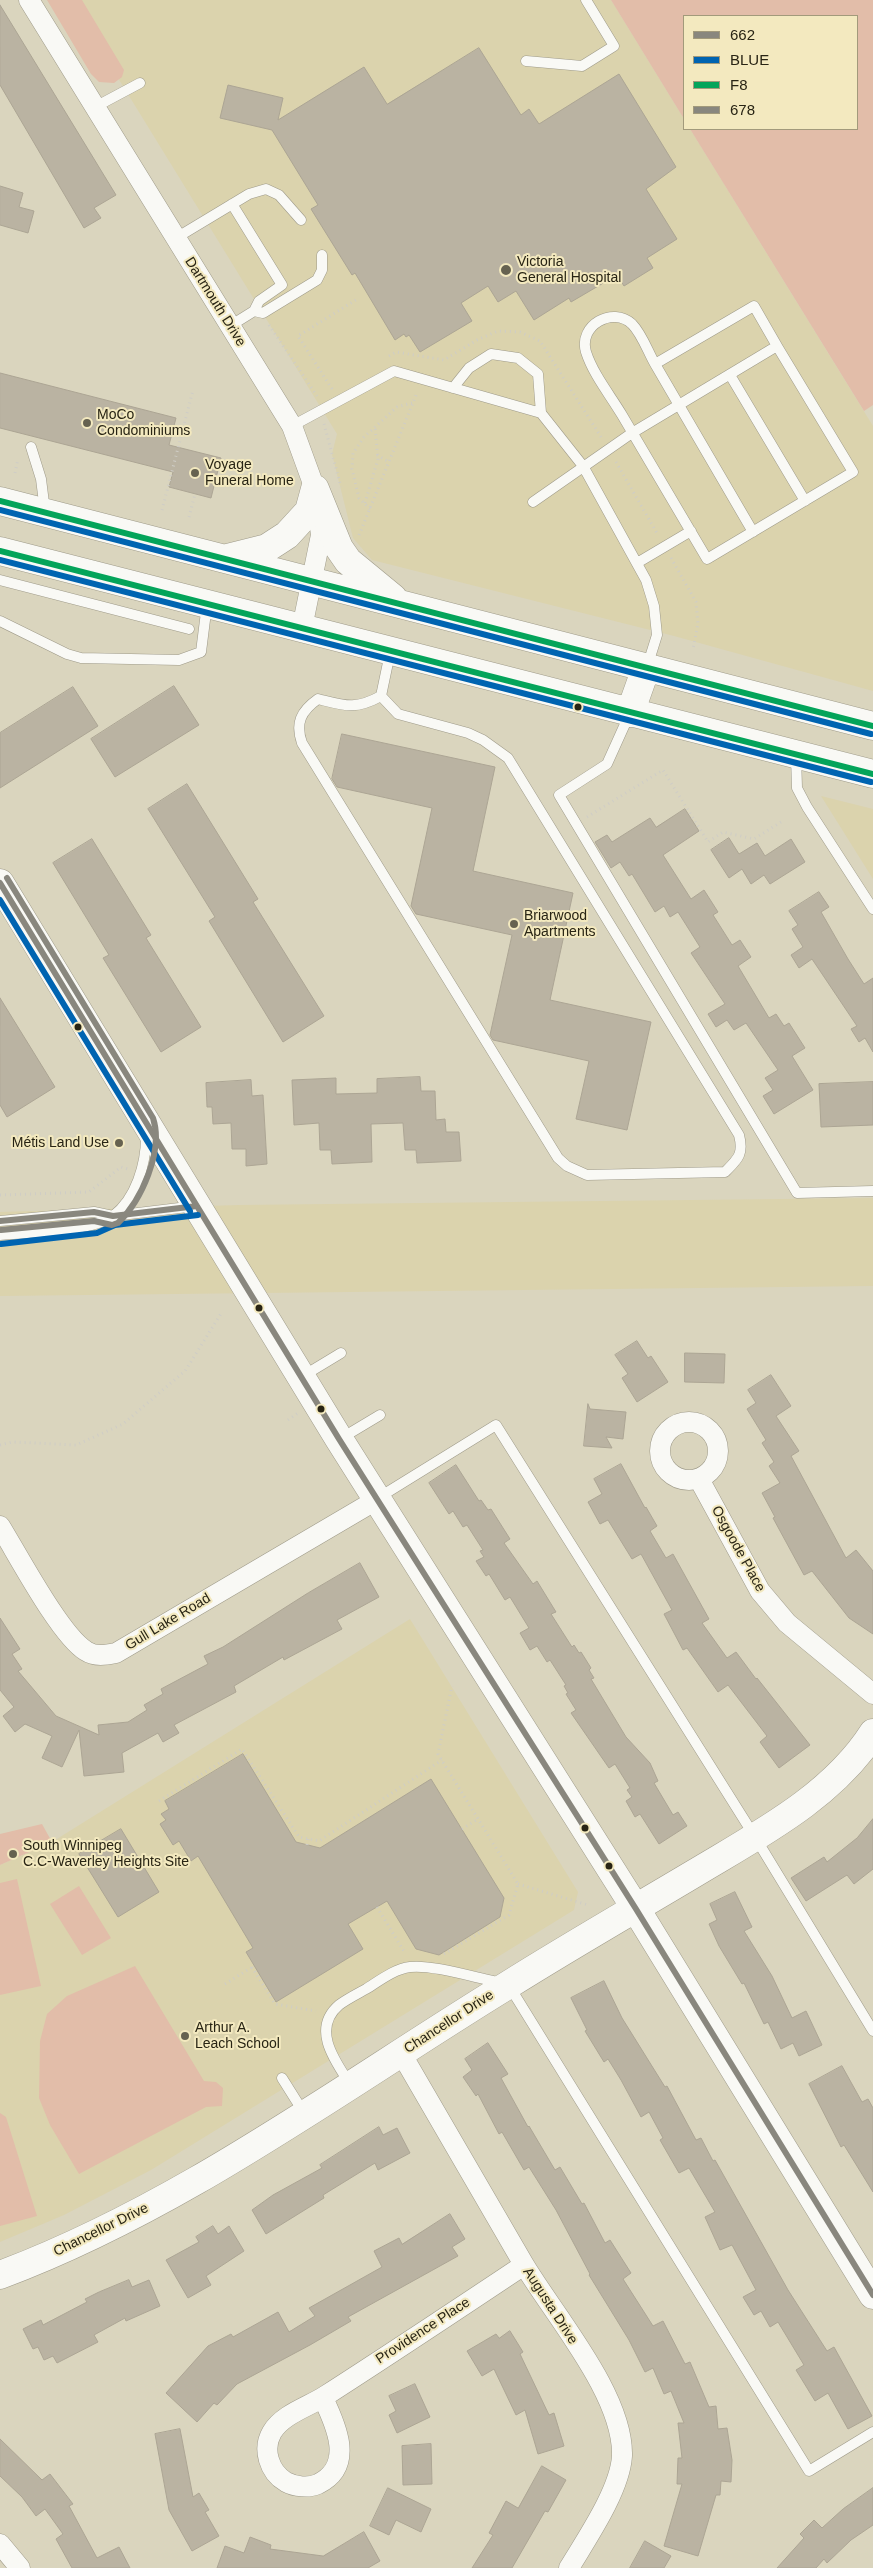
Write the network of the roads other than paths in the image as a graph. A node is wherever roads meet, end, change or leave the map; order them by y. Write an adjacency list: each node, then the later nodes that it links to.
1 (29, 0): 5 (street, Dartmouth Drive)
2 (586, 0): 3 (lane)
3 (526, 61)
4 (140, 83): 5 (lane)
5 (95, 107): 8 (street, Dartmouth Drive)
6 (232, 204): 7 (lane); 8 (lane); 10 (lane)
7 (301, 220)
8 (176, 238): 11 (street, Dartmouth Drive)
9 (322, 255): 10 (lane)
10 (259, 312): 11 (lane)
11 (230, 326): 18 (street, Dartmouth Drive)
12 (777, 346): 13 (lane); 14 (lane); 24 (lane)
13 (655, 364): 16 (lane); 19 (lane)
14 (730, 375): 16 (lane); 24 (lane)
15 (453, 388): 17 (lane); 17 (lane); 18 (lane)
16 (679, 405): 19 (lane); 28 (lane)
17 (541, 413): 21 (lane)
18 (292, 426): 22 (street, Dartmouth Drive)
19 (632, 433): 21 (lane); 27 (lane)
20 (31, 447): 26 (lane)
21 (583, 466): 25 (lane); 31 (lane)
22 (315, 489): 30 (street); 33 (street, Dartmouth Drive); 35 (street)
23 (0, 500): 26 (street)
24 (805, 501): 28 (lane)
25 (533, 502)
26 (45, 512): 30 (street)
27 (691, 531): 28 (lane); 31 (lane)
28 (753, 532)
29 (0, 551): 34 (street)
30 (225, 559): 33 (street)
31 (637, 563): 40 (lane)
32 (0, 580): 38 (lane)
33 (312, 582): 35 (street); 37 (street, Dartmouth Drive)
34 (206, 604): 36 (lane); 37 (street)
35 (402, 605): 40 (street)
36 (0, 621)
37 (302, 628): 39 (street)
38 (189, 629)
39 (390, 652): 41 (lane); 42 (street)
40 (646, 668): 42 (street); 43 (street)
41 (381, 696): 41 (lane)
42 (630, 713): 44 (street); 49 (lane)
43 (873, 726)
44 (796, 756): 45 (street); 47 (lane)
45 (873, 774)
46 (0, 883): 48 (street)
47 (873, 908)
48 (146, 1123): 50 (street); 51 (lane)
49 (873, 1191)
50 (197, 1206): 51 (lane); 55 (street)
51 (113, 1216): 52 (lane); 53 (lane)
52 (0, 1221)
53 (0, 1235)
54 (342, 1353): 55 (lane)
55 (302, 1377): 57 (street)
56 (380, 1415): 57 (lane)
57 (339, 1439): 59 (street)
58 (699, 1479): 61 (street, Osgoode Place)
59 (378, 1498): 60 (street, Gull Lake Road); 63 (lane); 64 (street)
60 (0, 1526)
61 (873, 1694)
62 (873, 1733): 63 (street, Chancellor Drive)
63 (755, 1837): 64 (street, Chancellor Drive); 66 (lane)
64 (636, 1909): 65 (street, Chancellor Drive); 73 (street)
65 (508, 1984): 67 (street, Chancellor Drive); 69 (lane); 75 (lane)
66 (873, 2031)
67 (401, 2053): 69 (street, Chancellor Drive); 71 (street, Augusta Drive)
68 (282, 2078): 70 (lane)
69 (350, 2084): 70 (street, Chancellor Drive)
70 (304, 2113): 72 (street, Chancellor Drive)
71 (524, 2265): 74 (street, Providence Place); 78 (street, Augusta Drive)
72 (0, 2275)
73 (870, 2282)
74 (323, 2398)
75 (873, 2432)
76 (0, 2544): 77 (street)
77 (20, 2568)
78 (569, 2568)

